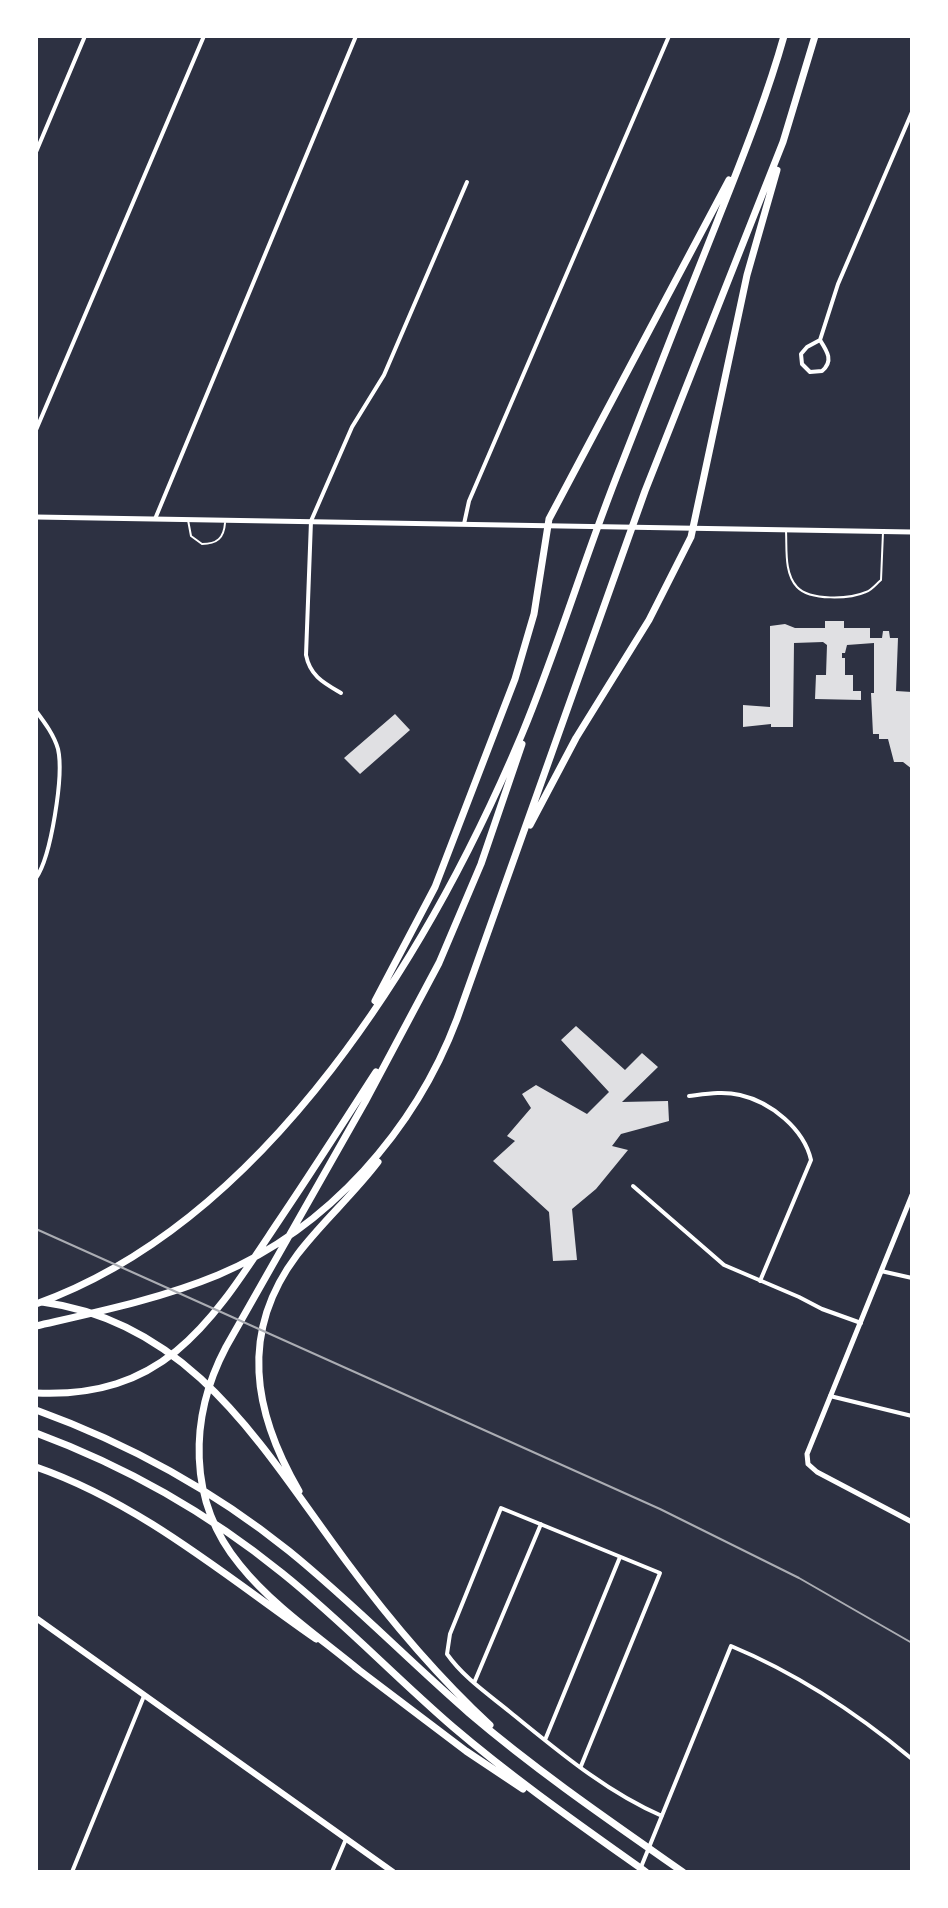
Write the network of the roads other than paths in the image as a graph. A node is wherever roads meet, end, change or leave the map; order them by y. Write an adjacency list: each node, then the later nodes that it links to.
1 (85, 36): 10 (street)
2 (204, 36): 13 (street)
3 (356, 36): 15 (street)
4 (669, 36): 19 (street)
5 (784, 36): 9 (highway)
6 (815, 36): 7 (highway)
7 (798, 100): 21 (highway); 28 (highway)
8 (912, 112): 12 (street)
9 (747, 146): 20 (highway); 25 (highway)
10 (36, 152)
11 (467, 182): 18 (street)
12 (820, 340): 12 (street)
13 (36, 430)
14 (36, 517): 15 (street)
15 (155, 519): 16 (street)
16 (188, 519): 17 (street); 17 (lane)
17 (226, 520): 18 (street)
18 (311, 521): 19 (street); 26 (street)
19 (464, 525): 20 (street)
20 (547, 526): 21 (street); 31 (highway)
21 (693, 529): 22 (street); 28 (highway)
22 (786, 530): 23 (street); 23 (lane)
23 (883, 532): 24 (street)
24 (912, 532)
25 (544, 678): 30 (highway); 31 (highway)
26 (341, 693)
27 (36, 711): 29 (street)
28 (512, 863): 33 (highway)
29 (36, 878)
30 (403, 1030): 42 (highway); 53 (highway)
31 (354, 1038): 39 (highway)
32 (689, 1096): 38 (street)
33 (402, 1125): 41 (highway); 49 (highway)
34 (633, 1186): 38 (street)
35 (912, 1195): 36 (street)
36 (881, 1271): 37 (street); 40 (street)
37 (912, 1278)
38 (760, 1281): 40 (street)
39 (36, 1303): 49 (highway)
40 (861, 1323): 43 (street)
41 (36, 1326)
42 (36, 1393)
43 (830, 1396): 45 (street); 48 (street)
44 (36, 1410): 59 (highway)
45 (912, 1416)
46 (36, 1433): 60 (highway)
47 (36, 1467): 53 (highway)
48 (912, 1522)
49 (319, 1523): 59 (highway)
50 (541, 1524): 51 (street); 54 (street); 54 (street)
51 (620, 1557): 56 (street); 58 (street)
52 (36, 1618): 55 (main road)
53 (359, 1670): 60 (highway)
54 (474, 1683): 56 (street)
55 (144, 1696): 62 (main road); 63 (street)
56 (544, 1740): 58 (street)
57 (912, 1759): 61 (street)
58 (581, 1766): 61 (street)
59 (537, 1768): 68 (highway)
60 (569, 1817): 67 (highway)
61 (661, 1818): 66 (street)
62 (347, 1837): 64 (street); 65 (main road)
63 (72, 1872)
64 (332, 1872)
65 (393, 1872)
66 (639, 1872)
67 (646, 1872)
68 (683, 1872)

